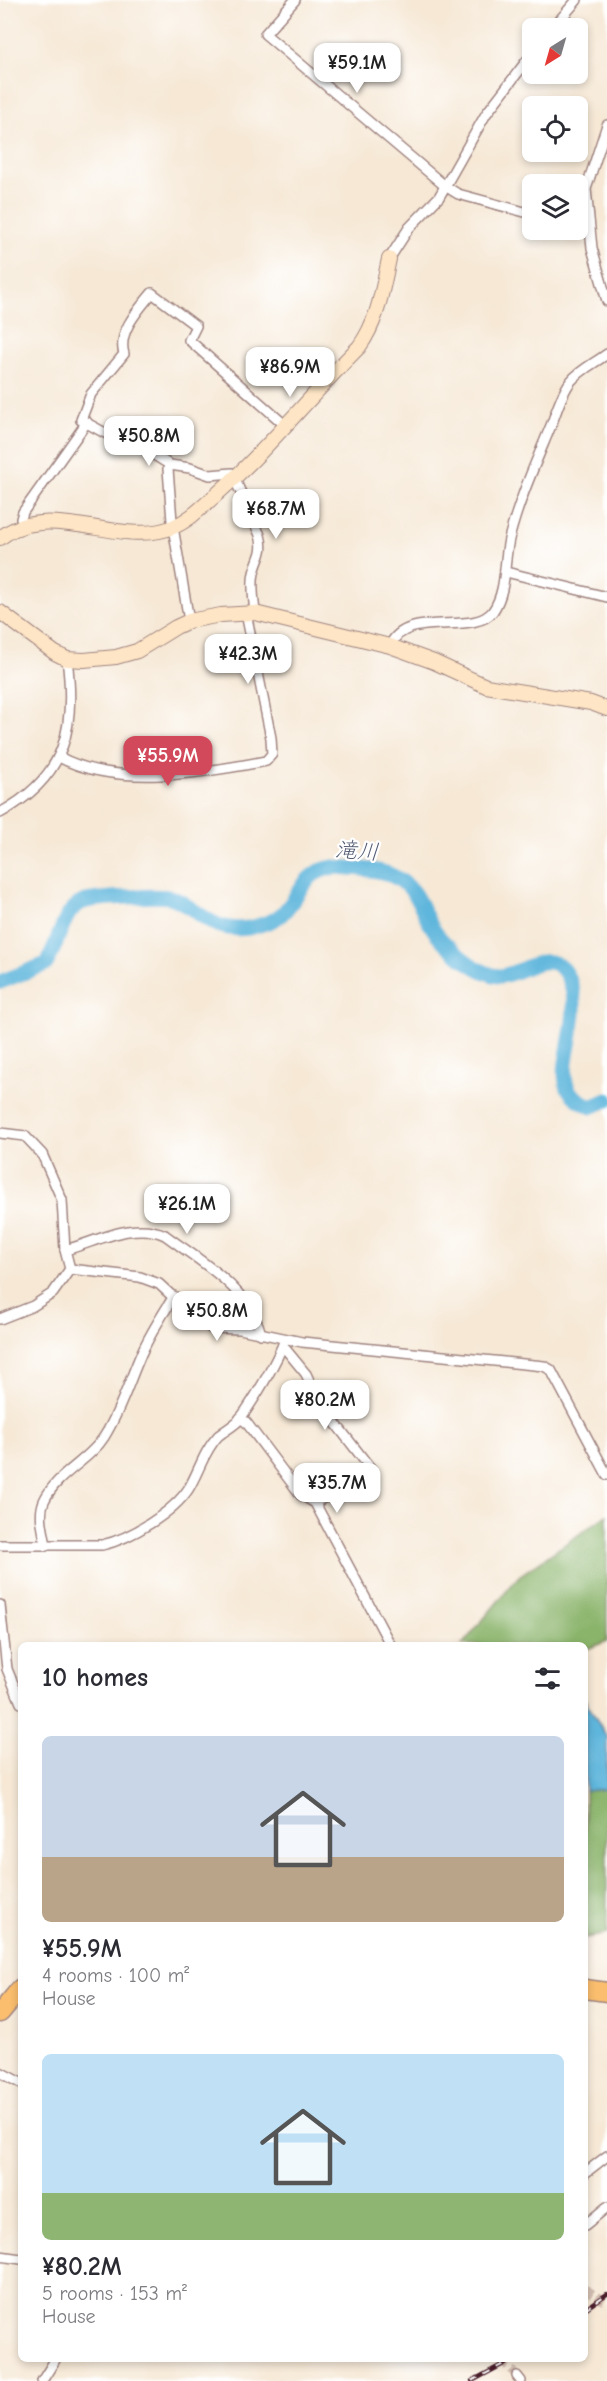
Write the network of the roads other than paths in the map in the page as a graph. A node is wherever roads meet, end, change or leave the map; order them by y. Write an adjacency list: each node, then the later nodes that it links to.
1 (296, 0): 7 (street)
2 (577, 0): 3 (street)
3 (562, 18)
4 (522, 67): 7 (street)
5 (607, 125): 6 (street)
6 (588, 183)
7 (445, 186): 8 (street); 10 (street)
8 (522, 211)
9 (588, 229): 11 (street)
10 (390, 259): 14 (street)
11 (607, 301)
12 (607, 354): 20 (street)
13 (87, 422): 14 (street); 15 (street); 17 (street)
14 (286, 426): 16 (street)
15 (170, 465): 16 (street); 18 (street)
16 (235, 478): 18 (street); 23 (street)
17 (23, 527): 18 (street); 19 (street)
18 (173, 527): 24 (street)
19 (0, 538)
20 (506, 572): 21 (street); 25 (street)
21 (607, 597)
22 (0, 612): 26 (street)
23 (250, 613): 24 (street); 25 (street); 28 (street)
24 (189, 621): 26 (street)
25 (390, 646): 27 (street)
26 (67, 659): 28 (street)
27 (607, 709)
28 (59, 757): 29 (street)
29 (0, 813)
30 (0, 1133): 31 (street)
31 (65, 1250): 32 (street); 35 (street)
32 (70, 1269): 33 (street); 34 (street)
33 (174, 1296): 35 (street); 41 (street)
34 (0, 1319)
35 (261, 1334): 36 (street)
36 (284, 1343): 37 (street); 38 (street); 39 (street)
37 (240, 1418): 39 (street); 41 (street)
38 (607, 1475)
39 (315, 1503): 43 (street)
40 (0, 1545): 41 (street)
41 (46, 1546)
42 (0, 1605): 44 (street)
43 (389, 1642)
44 (18, 1697)
45 (588, 1989): 47 (highway)
46 (18, 1992): 48 (highway)
47 (607, 1992)
48 (0, 2013)
49 (0, 2072): 50 (street)
50 (18, 2081)
51 (607, 2156): 52 (street)
52 (588, 2171)
53 (607, 2207): 54 (street)
54 (588, 2223)
55 (0, 2256): 56 (street)
56 (18, 2259)
57 (54, 2362): 58 (street)
58 (42, 2381)

